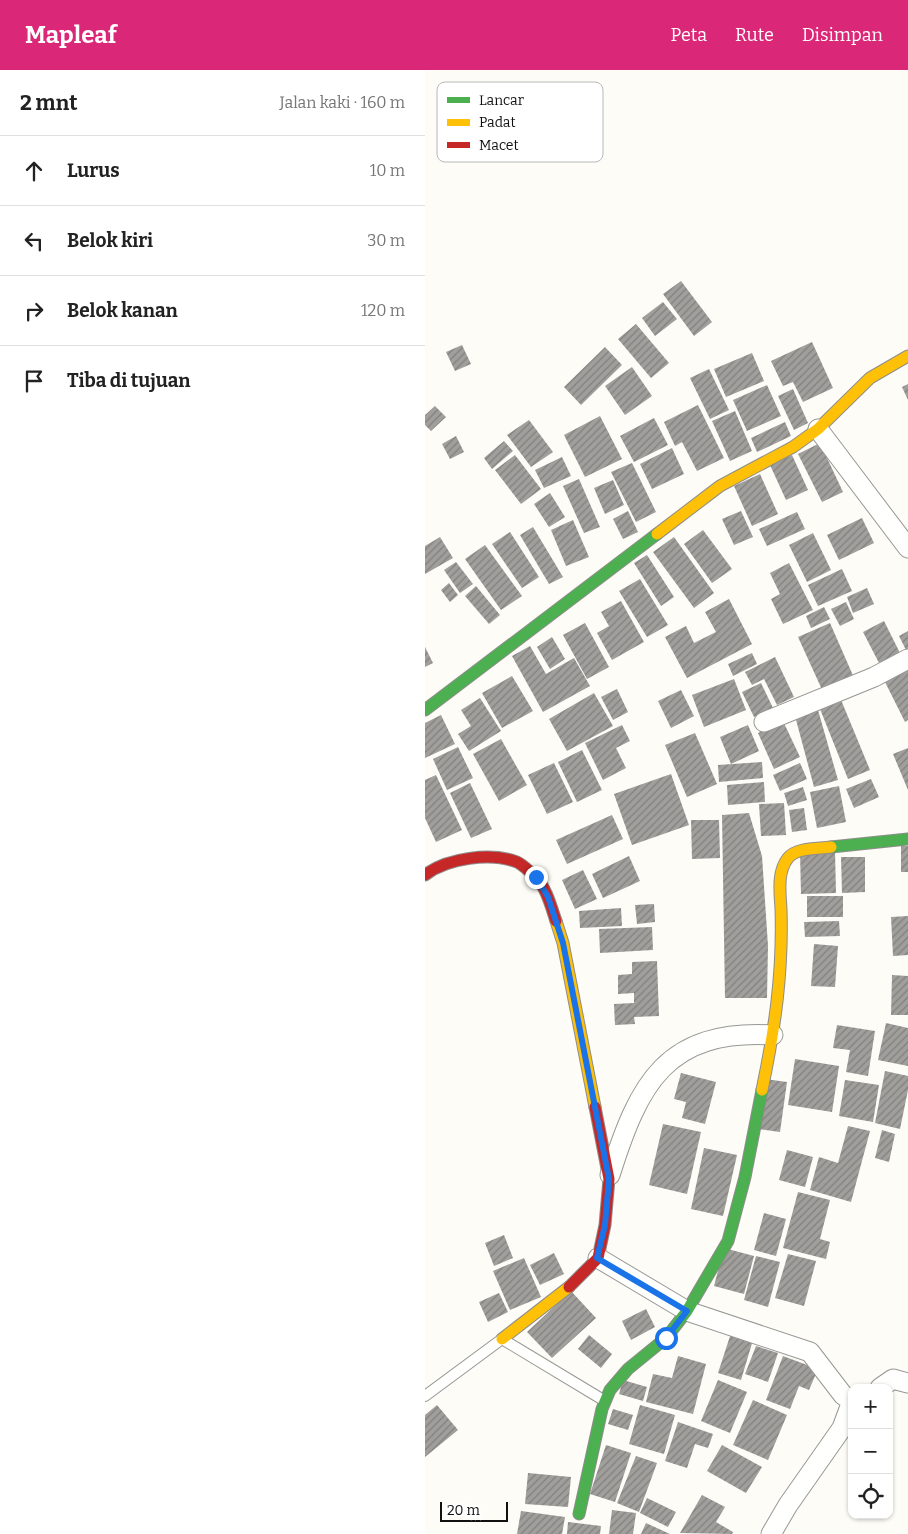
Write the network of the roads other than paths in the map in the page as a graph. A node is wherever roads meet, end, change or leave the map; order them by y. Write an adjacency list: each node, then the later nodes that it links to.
1 (908, 356): 2 (street)
2 (818, 429): 3 (street); 5 (street)
3 (908, 548)
4 (908, 659): 6 (street)
5 (425, 710)
6 (764, 722)
7 (908, 839): 9 (street)
8 (425, 875): 10 (street)
9 (773, 1035): 10 (street); 12 (street)
10 (609, 1179): 11 (street)
11 (597, 1258): 12 (street); 13 (street)
12 (687, 1311): 17 (street); 18 (street)
13 (502, 1340): 16 (lane); 18 (lane)
14 (908, 1383): 15 (street)
15 (885, 1384)
16 (425, 1396)
17 (848, 1398)
18 (605, 1401): 20 (street)
19 (848, 1412): 21 (street)
20 (579, 1514)
21 (771, 1534)

